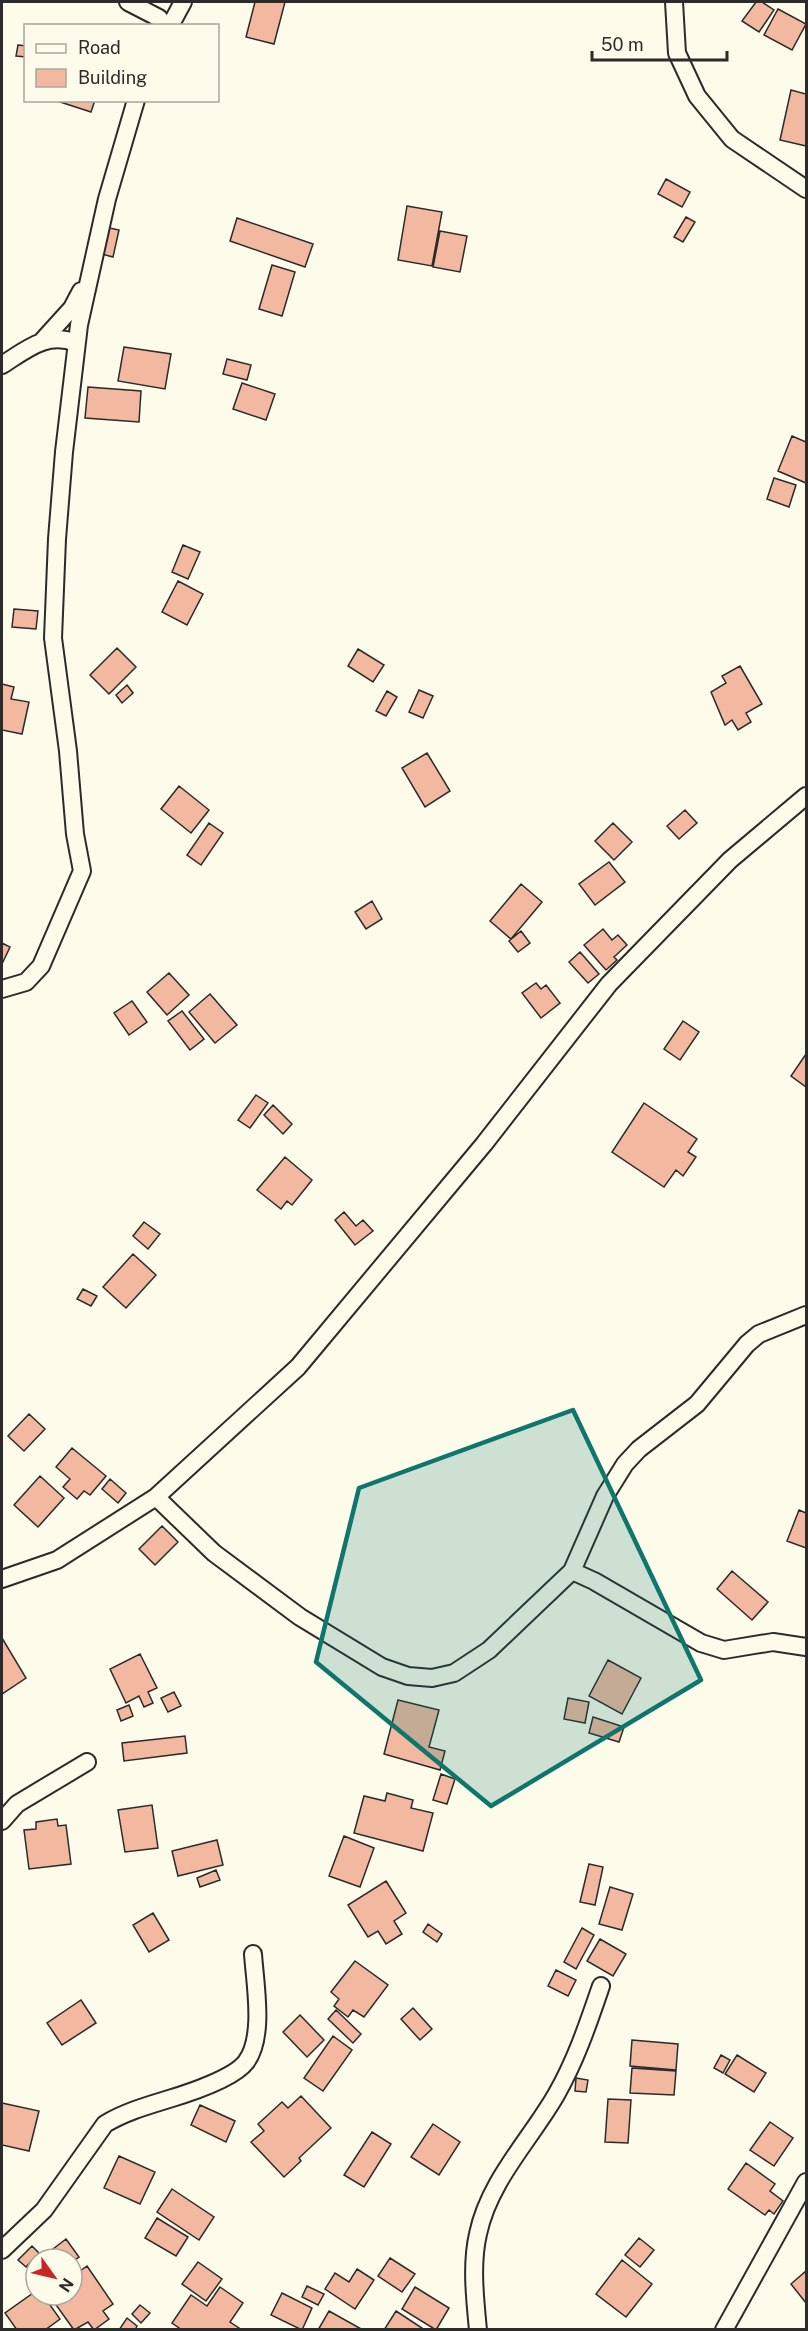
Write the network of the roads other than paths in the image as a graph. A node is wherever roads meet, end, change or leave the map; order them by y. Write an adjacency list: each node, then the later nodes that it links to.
1 (128, 2): 4 (street)
2 (183, 2): 5 (street)
3 (674, 2): 7 (street)
4 (163, 24)
5 (171, 24)
6 (135, 102): 8 (street)
7 (807, 189)
8 (87, 279): 9 (street); 10 (street)
9 (43, 340): 10 (street); 11 (street)
10 (76, 343): 13 (street)
11 (2, 365)
12 (807, 796): 15 (street)
13 (2, 989)
14 (807, 1316): 16 (street)
15 (156, 1497): 16 (street); 17 (street)
16 (572, 1571): 18 (street)
17 (2, 1579)
18 (807, 1647)
19 (87, 1762): 20 (street)
20 (2, 1821)
21 (253, 1954): 24 (street)
22 (601, 1986): 25 (street)
23 (807, 2182): 26 (street)
24 (2, 2250)
25 (478, 2330)
26 (724, 2330)

